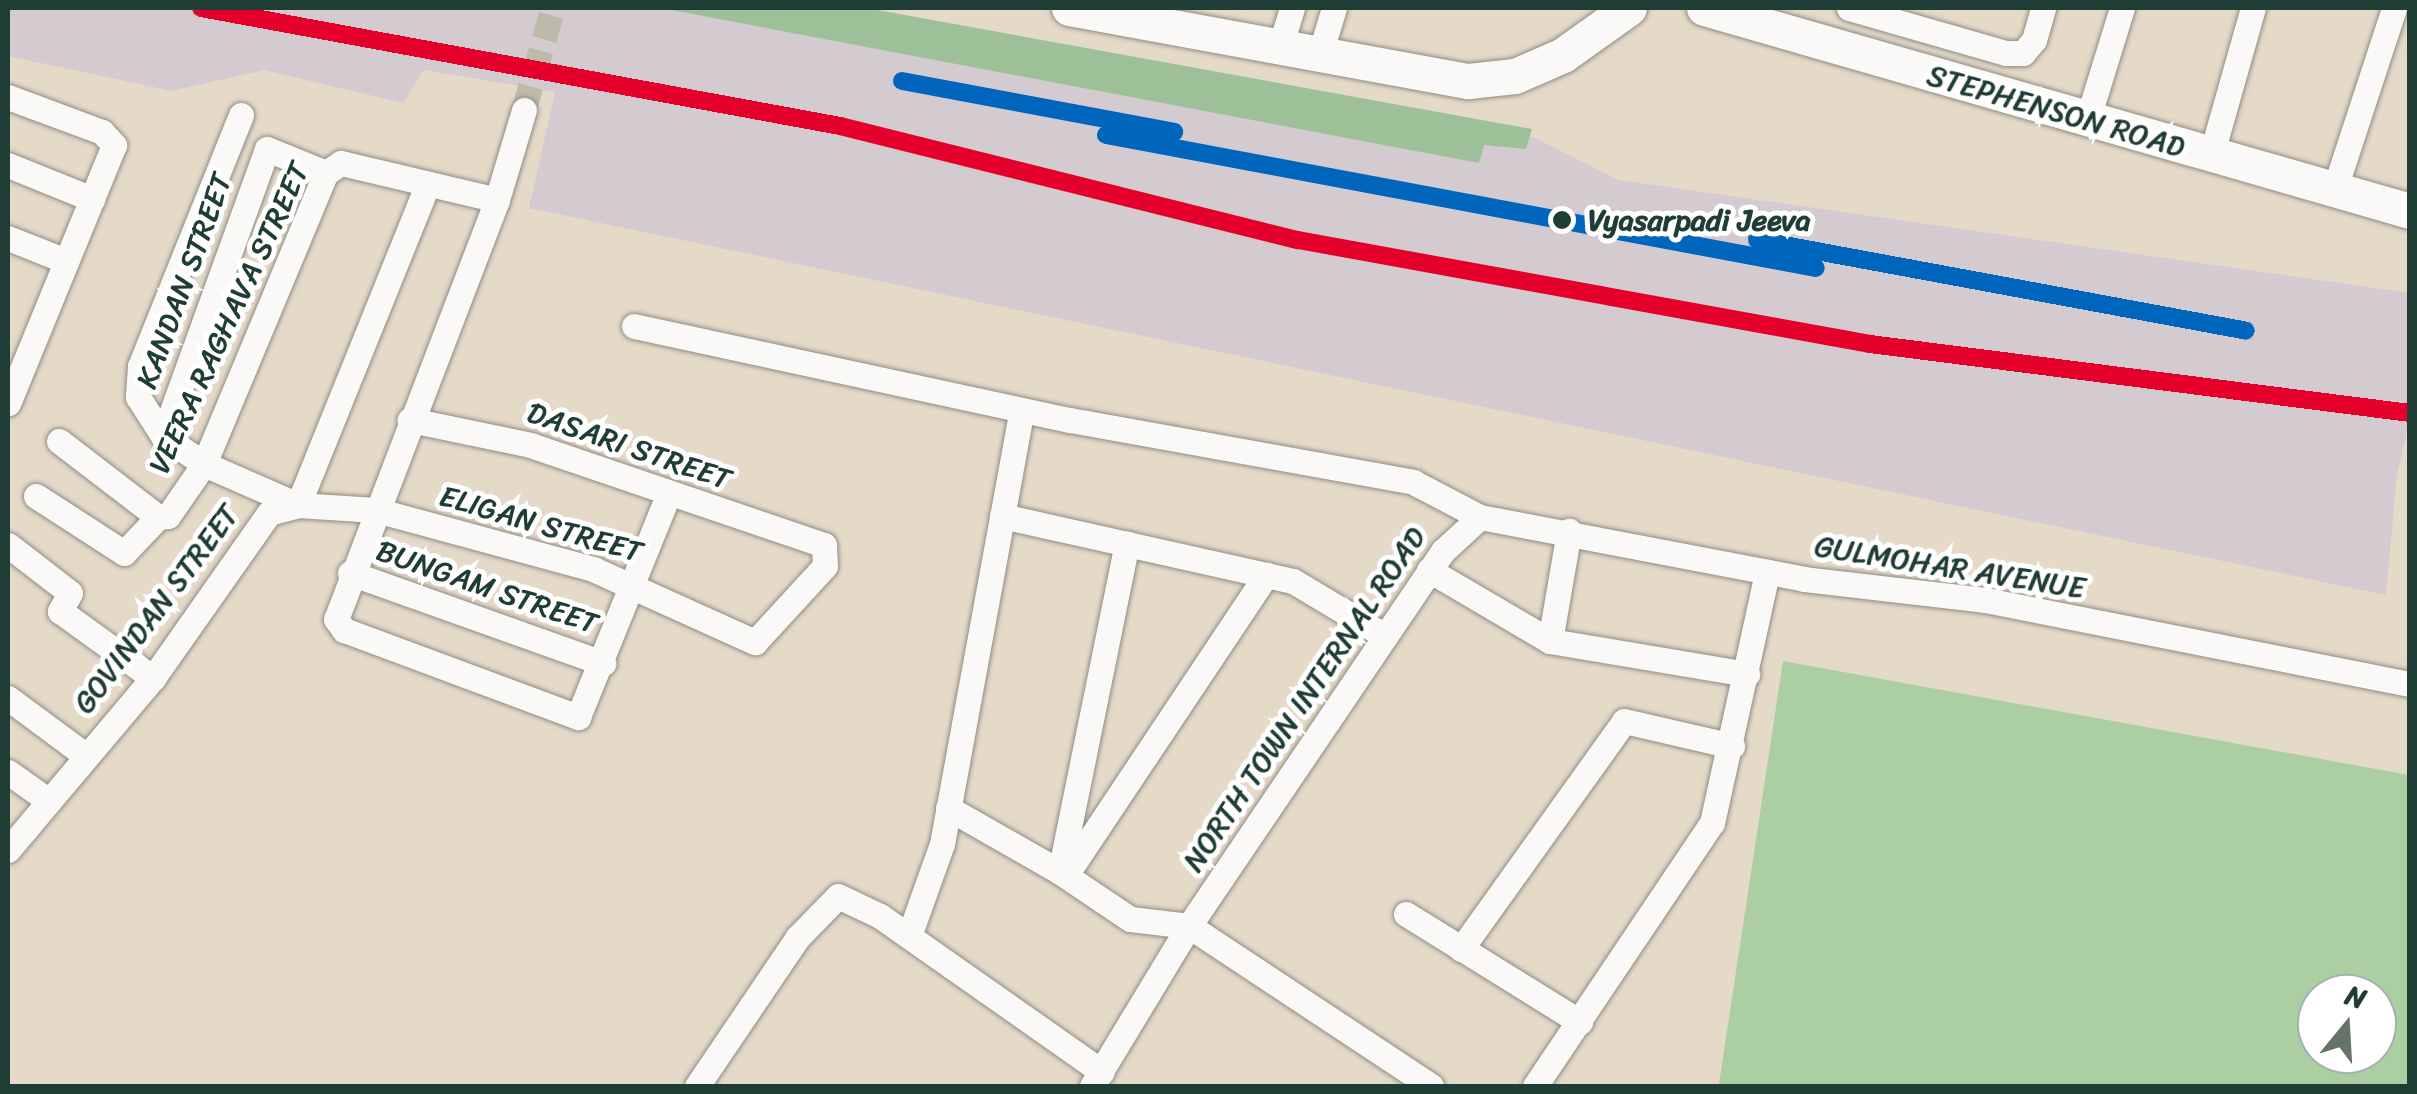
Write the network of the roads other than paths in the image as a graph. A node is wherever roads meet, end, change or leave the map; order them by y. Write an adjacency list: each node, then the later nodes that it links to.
1 (1069, 8): 9 (main road)
2 (1629, 8): 10 (main road)
3 (1704, 8): 11 (main road, STEPHENSON ROAD)
4 (1853, 8): 5 (street); 11 (street)
5 (2043, 8)
6 (2122, 8): 15 (street)
7 (2253, 8): 16 (street)
8 (2394, 8): 20 (street)
9 (1288, 24): 10 (main road)
10 (1327, 31)
11 (1845, 49): 15 (main road, STEPHENSON ROAD)
12 (8, 97): 21 (street)
13 (524, 110): 22 (street)
14 (241, 115): 30 (street)
15 (2087, 121): 16 (main road, STEPHENSON ROAD)
16 (2211, 156): 20 (main road, STEPHENSON ROAD)
17 (8, 165): 21 (street)
18 (326, 174): 19 (street, VEERA RAGHAVA STREET); 30 (street, KANDAN STREET); 32 (street, VEERA RAGHAVA STREET)
19 (428, 184): 22 (street); 35 (street)
20 (2334, 191): 23 (main road, STEPHENSON ROAD)
21 (92, 199): 25 (street)
22 (497, 200): 29 (street)
23 (2410, 210)
24 (8, 238): 25 (street)
25 (66, 261): 27 (street)
26 (634, 326): 28 (street, GULMOHAR AVENUE)
27 (8, 398)
28 (1022, 410): 37 (street); 39 (street, GULMOHAR AVENUE)
29 (410, 420): 33 (street, DASARI STREET); 36 (street)
30 (162, 436): 32 (street, ELIGAN STREET)
31 (59, 441): 38 (street)
32 (204, 464): 35 (street, ELIGAN STREET); 38 (street, VEERA RAGHAVA STREET)
33 (668, 495): 47 (street); 50 (street, DASARI STREET)
34 (36, 496): 38 (street, VEERA RAGHAVA STREET)
35 (298, 505): 36 (street, ELIGAN STREET); 53 (street, GOVINDAN STREET)
36 (376, 510): 45 (street); 47 (street, ELIGAN STREET)
37 (1002, 516): 41 (street); 60 (street)
38 (158, 517)
39 (1480, 517): 40 (street, GULMOHAR AVENUE); 43 (street, NORTH TOWN INTERNAL ROAD)
40 (1568, 531): 44 (street, GULMOHAR AVENUE); 49 (street)
41 (1127, 544): 46 (street); 62 (street)
42 (8, 545): 53 (street)
43 (1430, 570): 48 (street, NORTH TOWN INTERNAL ROAD); 49 (street)
44 (1767, 572): 52 (street); 54 (street, GULMOHAR AVENUE)
45 (350, 573): 51 (street, BUNGAM STREET); 51 (street)
46 (1266, 575): 48 (street); 62 (street)
47 (635, 583): 50 (street, ELIGAN STREET); 51 (street)
48 (1385, 636): 64 (street, NORTH TOWN INTERNAL ROAD)
49 (1550, 641): 52 (street)
50 (755, 642)
51 (603, 662)
52 (1747, 674): 56 (street)
53 (153, 678): 57 (street, GOVINDAN STREET)
54 (2410, 684)
55 (8, 698): 57 (street)
56 (1732, 746): 66 (street); 67 (street)
57 (85, 755): 59 (street, GOVINDAN STREET)
58 (8, 772): 59 (street)
59 (49, 801): 61 (street, GOVINDAN STREET)
60 (948, 808): 62 (street); 65 (street)
61 (8, 850)
62 (1063, 874): 64 (street)
63 (1406, 914): 66 (street)
64 (1189, 926): 68 (street, NORTH TOWN INTERNAL ROAD); 70 (street)
65 (909, 936): 68 (street); 69 (street)
66 (1461, 948): 67 (street)
67 (1580, 1022): 71 (street)
68 (1097, 1079)
69 (697, 1086)
70 (1431, 1086)
71 (1536, 1086)

